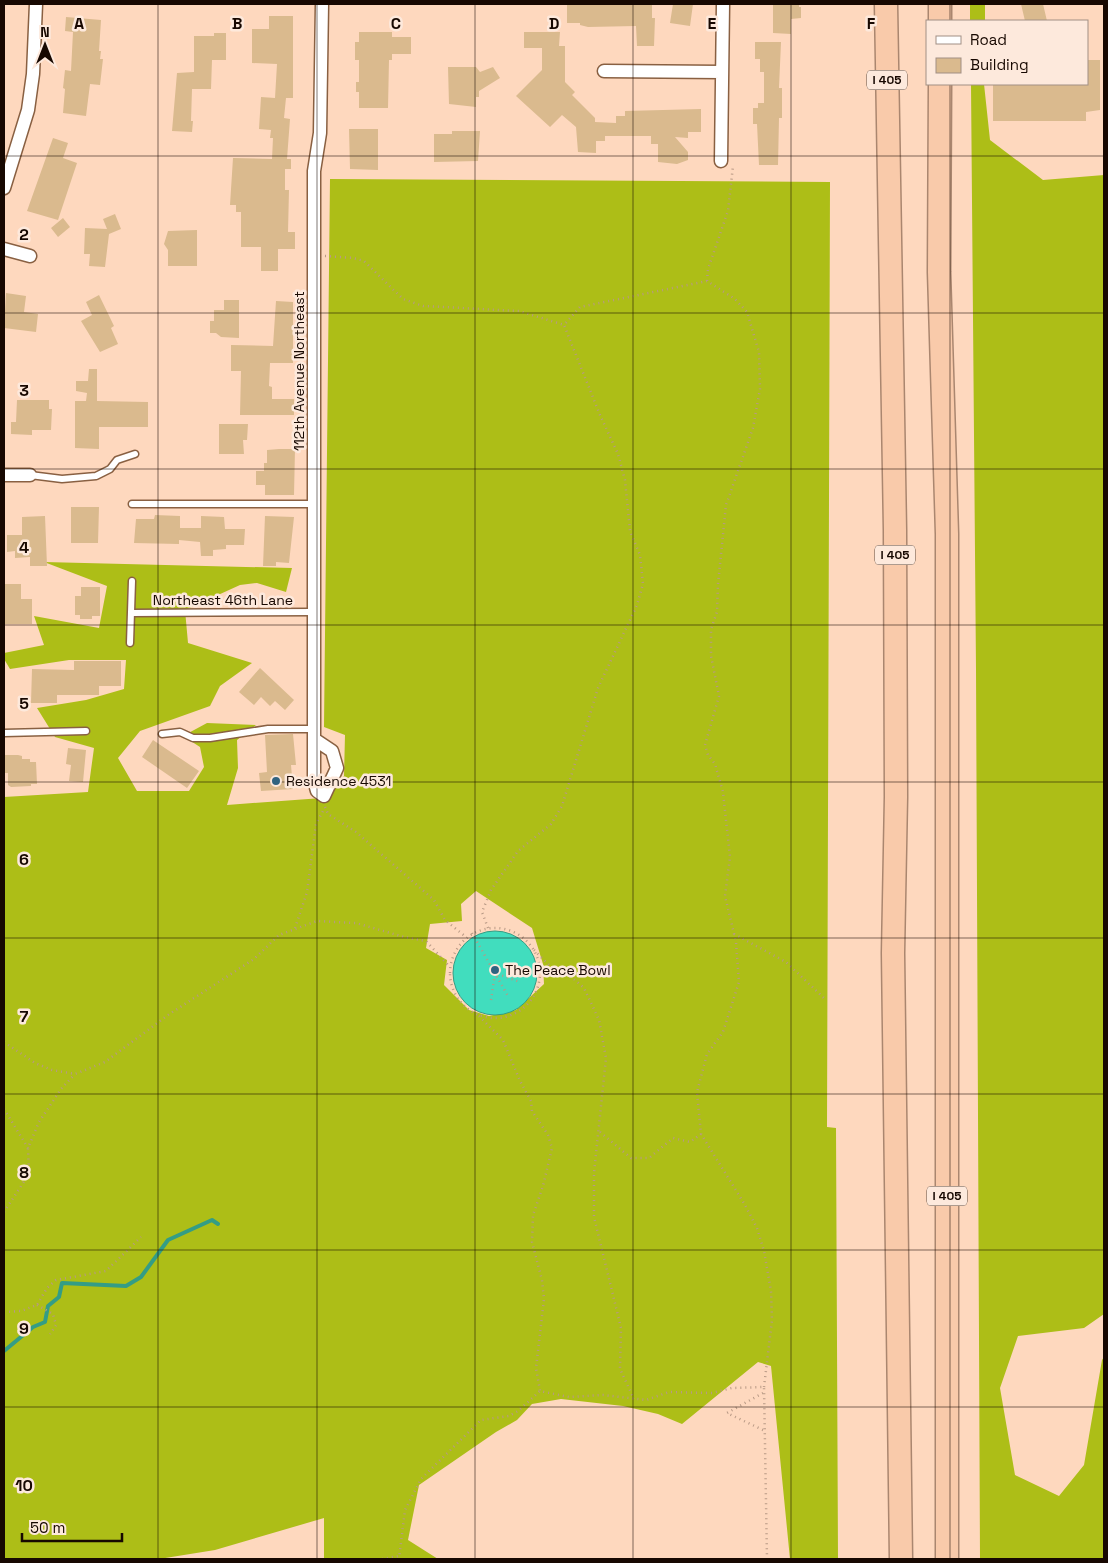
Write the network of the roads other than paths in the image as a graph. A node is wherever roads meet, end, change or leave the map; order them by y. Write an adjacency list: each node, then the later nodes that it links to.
1 (36, 4): 11 (street)
2 (322, 4): 18 (street, 112th Avenue Northeast)
3 (723, 4): 8 (street)
4 (886, 4): 27 (highway, I 405)
5 (940, 4): 6 (highway)
6 (940, 20)
7 (604, 71): 8 (street)
8 (722, 72): 10 (street)
9 (940, 85): 28 (highway, I 405)
10 (722, 161)
11 (4, 188)
12 (4, 249): 13 (street)
13 (30, 256)
14 (135, 454): 15 (lane)
15 (30, 474): 16 (street)
16 (4, 475)
17 (132, 504): 18 (lane)
18 (315, 504): 20 (street, 112th Avenue Northeast)
19 (132, 582): 21 (lane)
20 (314, 612): 21 (lane, Northeast 46th Lane); 26 (street, 112th Avenue Northeast)
21 (131, 613): 22 (lane)
22 (130, 643)
23 (86, 731): 24 (lane)
24 (4, 733)
25 (162, 734): 26 (lane)
26 (314, 734): 26 (street, 112th Avenue Northeast)
27 (901, 1559)
28 (947, 1559)

